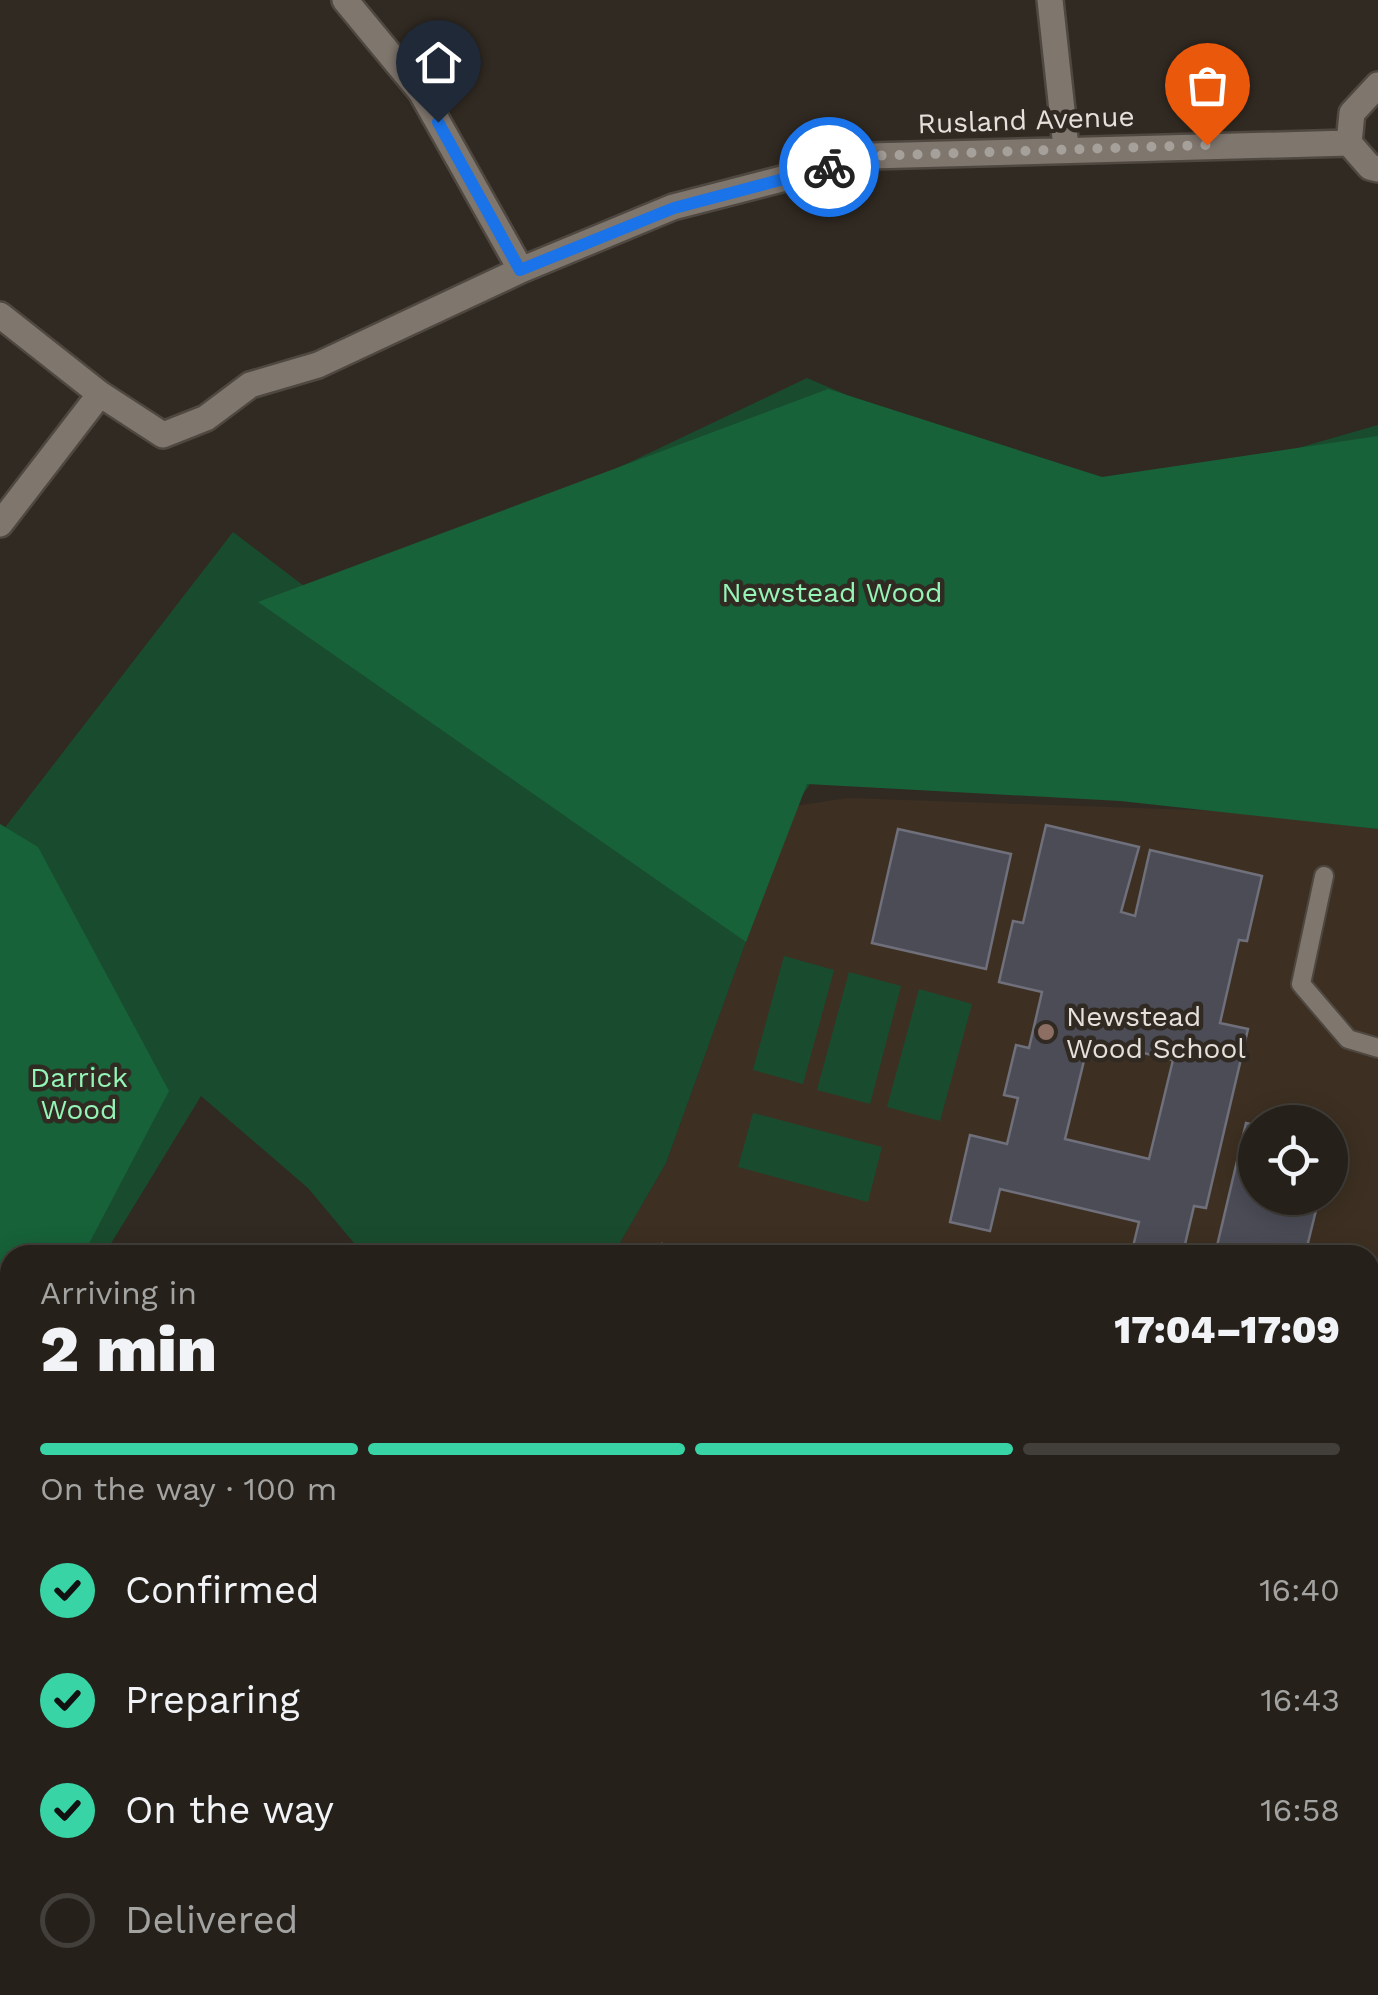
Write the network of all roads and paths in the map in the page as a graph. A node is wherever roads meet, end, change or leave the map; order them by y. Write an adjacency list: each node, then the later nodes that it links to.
1 (345, 0): 7 (street)
2 (1050, 0): 5 (street)
3 (1378, 86): 4 (street)
4 (1349, 143): 5 (street, Rusland Avenue); 6 (street)
5 (1066, 147): 7 (street, Rusland Avenue)
6 (1378, 169)
7 (520, 270): 9 (street, Rusland Avenue)
8 (0, 315): 9 (street)
9 (100, 394): 10 (street)
10 (0, 524)
11 (1324, 876): 12 (lane)
12 (1378, 1048)

